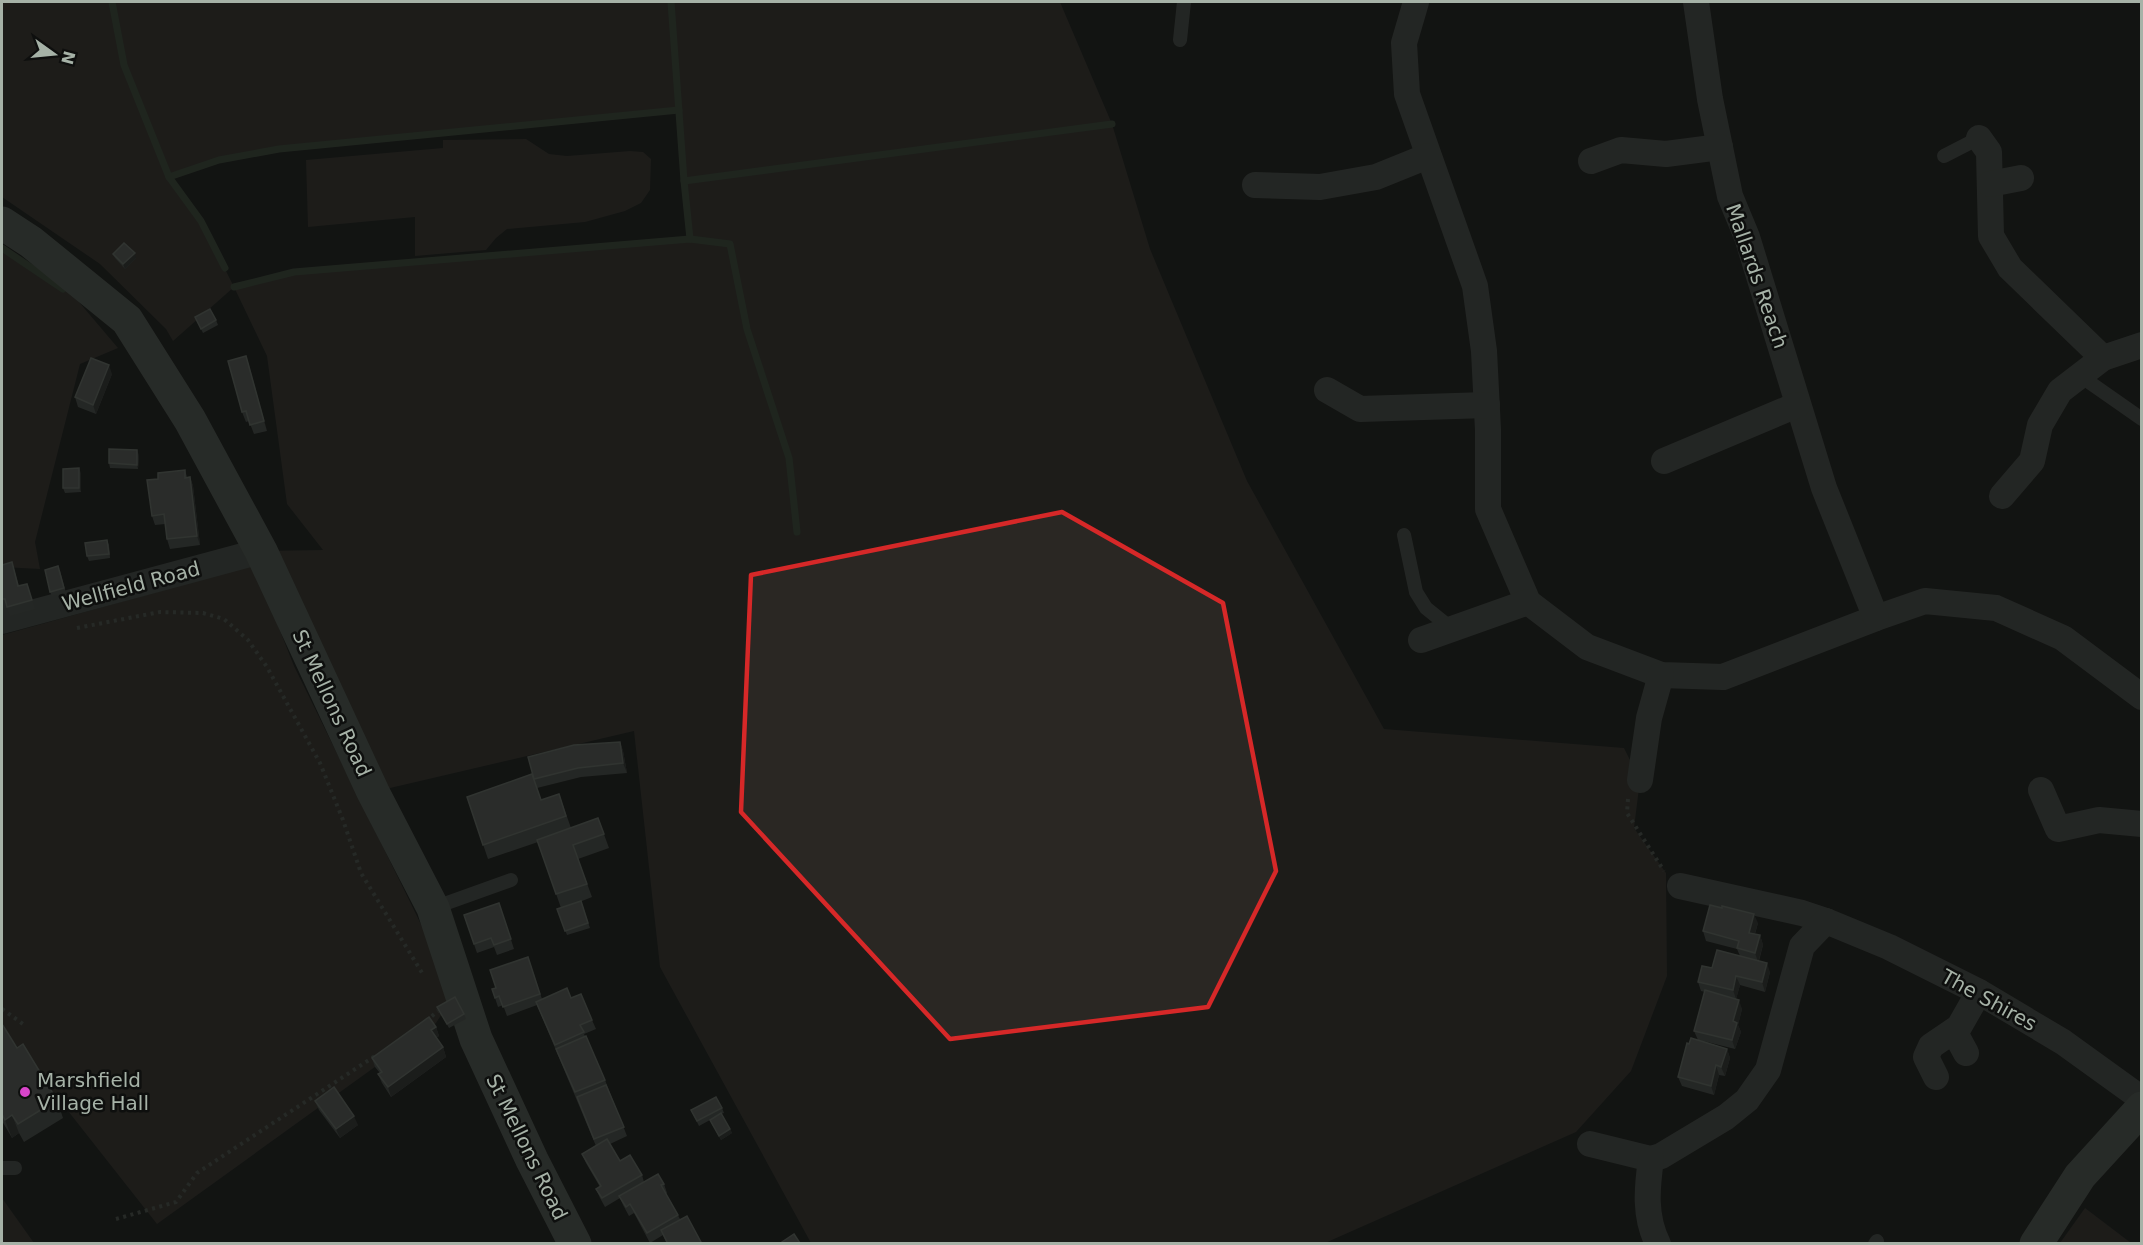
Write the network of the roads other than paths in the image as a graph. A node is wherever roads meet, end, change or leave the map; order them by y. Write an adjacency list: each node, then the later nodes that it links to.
1 (1184, 2): 4 (lane)
2 (1416, 2): 7 (street)
3 (1696, 2): 6 (street, Mallards Reach)
4 (1180, 40)
5 (1979, 138): 8 (lane); 11 (street)
6 (1720, 147): 9 (street); 19 (street, Mallards Reach)
7 (1428, 156): 12 (street); 18 (street)
8 (1944, 156)
9 (1591, 161)
10 (2021, 178): 11 (street)
11 (1990, 184): 15 (street)
12 (1255, 185)
13 (2, 223): 24 (street, St Mellons Road)
14 (2142, 345): 15 (street)
15 (2103, 358): 16 (street)
16 (2079, 375): 20 (lane); 22 (street)
17 (1327, 390): 18 (street)
18 (1487, 405): 25 (street)
19 (1797, 405): 21 (street); 26 (street, Mallards Reach)
20 (2142, 419)
21 (1665, 460)
22 (2002, 496)
23 (1404, 535): 28 (lane)
24 (261, 551): 27 (street, Wellfield Road); 37 (street, St Mellons Road)
25 (1528, 602): 28 (street); 30 (street)
26 (1876, 618): 30 (street); 31 (street)
27 (2, 621)
28 (1452, 629): 29 (street)
29 (1421, 640)
30 (1661, 675): 32 (street)
31 (2142, 697)
32 (1640, 780)
33 (2041, 790): 34 (street)
34 (2142, 824)
35 (511, 880): 37 (lane)
36 (1680, 886): 38 (street, The Shires)
37 (433, 908): 45 (street, St Mellons Road)
38 (1826, 921): 39 (street, The Shires); 44 (street)
39 (1979, 992): 40 (street); 41 (street, The Shires)
40 (1936, 1077)
41 (2142, 1099)
42 (2142, 1108): 47 (street)
43 (1590, 1144): 44 (street)
44 (1651, 1159): 46 (street)
45 (575, 1244)
46 (1658, 1244)
47 (2036, 1244)

